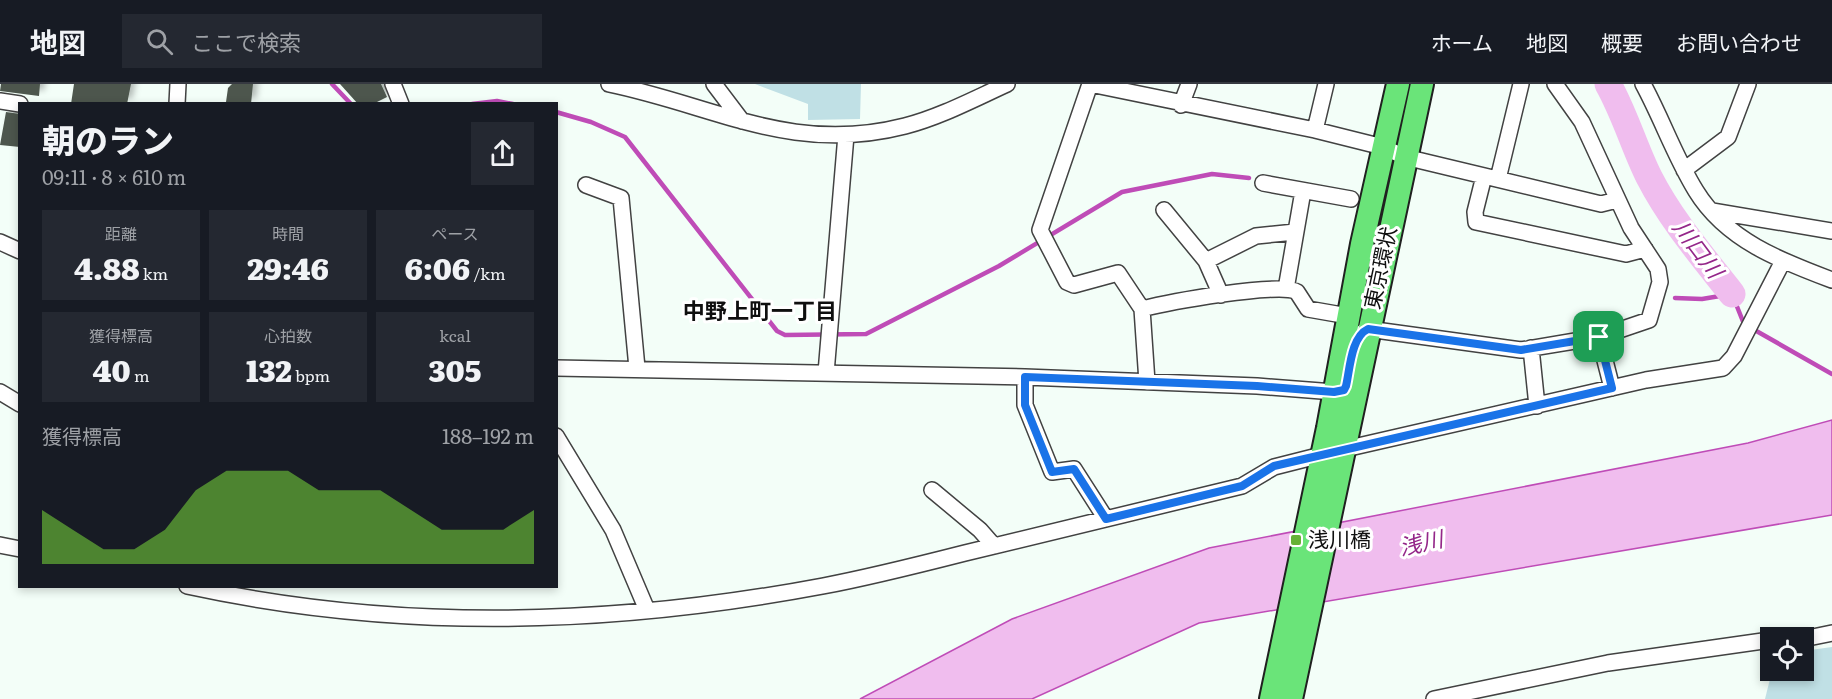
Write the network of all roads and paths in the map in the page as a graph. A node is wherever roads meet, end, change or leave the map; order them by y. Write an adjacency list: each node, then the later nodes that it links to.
1 (178, 84): 17 (street)
2 (393, 84): 18 (street)
3 (609, 84): 21 (street)
4 (714, 84): 21 (street)
5 (1007, 84): 15 (street)
6 (1090, 84): 20 (street); 45 (street)
7 (1189, 84): 20 (street)
8 (1326, 84): 22 (street)
9 (1398, 84): 24 (highway, 東京環状)
10 (1422, 84): 25 (highway, 東京環状)
11 (1521, 84): 27 (street)
12 (1555, 84): 32 (street)
13 (1643, 84): 26 (street)
14 (1748, 84): 26 (street)
15 (981, 89): 23 (street)
16 (0, 101): 19 (street)
17 (177, 102)
18 (400, 102)
19 (18, 104)
20 (1181, 105): 22 (street)
21 (742, 121): 23 (street)
22 (1315, 130): 24 (street)
23 (846, 135): 52 (street)
24 (1383, 147): 25 (street); 46 (highway, 東京環状)
25 (1405, 157): 27 (street); 47 (highway, 東京環状)
26 (1684, 170): 34 (street)
27 (1491, 178): 32 (street); 38 (street)
28 (1263, 183): 30 (street)
29 (586, 185): 51 (street)
30 (1303, 191): 31 (street); 36 (street)
31 (1351, 199)
32 (1617, 200): 38 (street)
33 (1164, 210): 40 (street)
34 (1712, 211): 35 (street); 41 (street)
35 (1832, 231)
36 (1295, 232): 40 (street); 43 (street)
37 (0, 242): 39 (street)
38 (1645, 249): 48 (street)
39 (18, 250)
40 (1206, 261): 44 (street)
41 (1781, 263): 42 (street); 55 (street)
42 (1832, 280)
43 (1286, 289): 44 (street); 46 (street)
44 (1221, 295): 45 (street)
45 (1142, 309): 54 (street)
46 (1348, 316): 57 (highway, 東京環状)
47 (1368, 329): 49 (street); 57 (street); 61 (highway, 東京環状)
48 (1599, 337): 49 (street); 55 (street)
49 (1531, 348): 59 (street)
50 (558, 368): 51 (street)
51 (637, 368): 52 (street)
52 (826, 373): 53 (street)
53 (1025, 377): 54 (street); 63 (street)
54 (1147, 382): 57 (street)
55 (1612, 388): 59 (street)
56 (0, 392): 58 (street)
57 (1334, 392): 61 (highway, 東京環状)
58 (18, 403)
59 (1537, 405): 61 (street)
60 (562, 457): 69 (street)
61 (1332, 460): 63 (street); 73 (highway, 東京環状); 74 (highway, 東京環状)
62 (932, 490): 65 (street)
63 (1106, 519): 65 (street)
64 (0, 545): 66 (street)
65 (994, 546): 69 (street)
66 (18, 549)
67 (204, 588): 68 (street)
68 (239, 592): 69 (street)
69 (647, 610)
70 (1832, 633): 71 (street)
71 (1814, 637)
72 (1760, 641): 75 (street)
73 (1271, 699)
74 (1292, 699)
75 (1434, 699)

